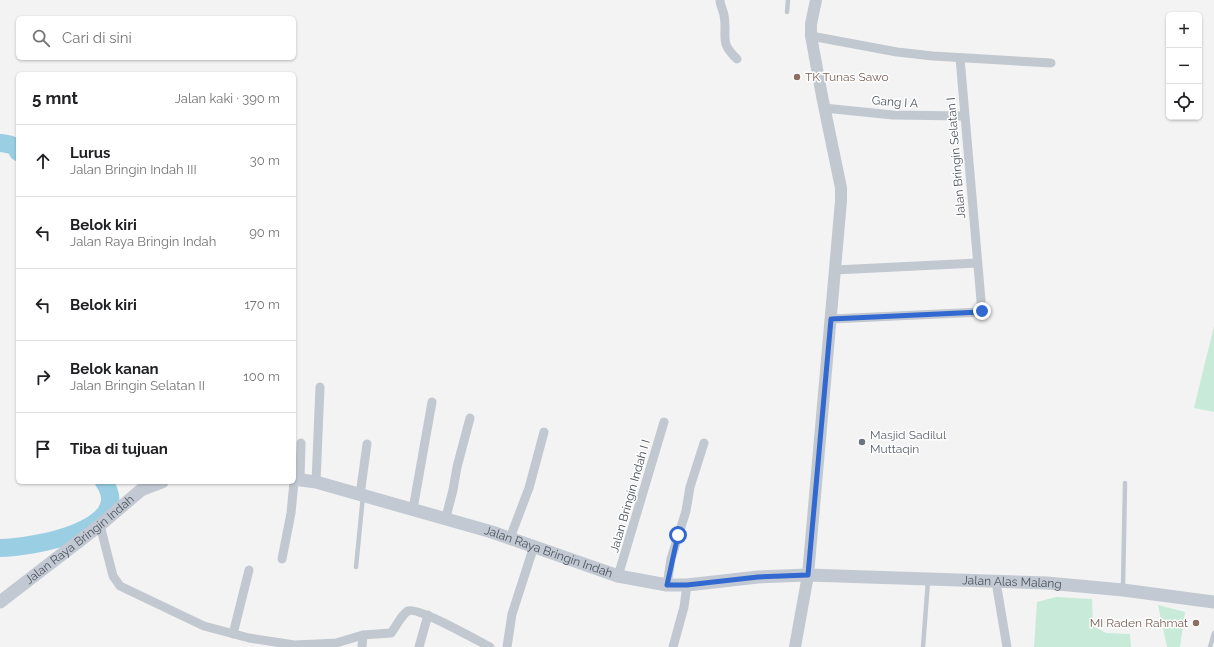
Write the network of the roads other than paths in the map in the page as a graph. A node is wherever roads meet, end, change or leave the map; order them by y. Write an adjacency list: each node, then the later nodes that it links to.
1 (720, 0): 7 (street)
2 (788, 0): 4 (lane)
3 (816, 0): 5 (street)
4 (786, 12)
5 (811, 36): 6 (street); 9 (street)
6 (960, 58): 8 (street); 10 (street, Jalan Bringin Selatan I)
7 (737, 59)
8 (1051, 63)
9 (824, 108): 10 (street, Gang I A); 12 (street)
10 (964, 116): 11 (street, Jalan Bringin Selatan I)
11 (977, 263): 12 (street); 13 (street, Jalan Bringin Selatan I)
12 (834, 270): 13 (street)
13 (831, 319): 36 (street)
14 (320, 387): 23 (street)
15 (432, 402): 28 (street)
16 (470, 418): 29 (street)
17 (664, 422): 37 (street, Jalan Bringin Indah I I)
18 (544, 432): 31 (street)
19 (301, 443): 22 (street)
20 (704, 443): 40 (street)
21 (367, 444): 27 (street)
22 (296, 480): 23 (main road, Jalan Raya Bringin Indah)
23 (316, 482): 27 (main road, Jalan Raya Bringin Indah)
24 (1125, 483): 42 (lane)
25 (157, 484): 30 (main road, Jalan Raya Bringin Indah)
26 (295, 484): 33 (street)
27 (362, 496): 28 (main road, Jalan Raya Bringin Indah); 34 (lane)
28 (413, 509): 29 (main road, Jalan Raya Bringin Indah)
29 (446, 517): 31 (main road, Jalan Raya Bringin Indah)
30 (100, 525): 43 (main road, Jalan Raya Bringin Indah); 47 (street)
31 (510, 538): 32 (main road, Jalan Raya Bringin Indah)
32 (534, 546): 37 (main road, Jalan Raya Bringin Indah); 56 (street)
33 (282, 558)
34 (356, 567)
35 (249, 570): 47 (street)
36 (808, 575): 38 (main road, Jalan Alas Malang); 41 (main road, Jalan Raya Bringin Indah); 58 (street)
37 (618, 576): 40 (main road, Jalan Raya Bringin Indah)
38 (928, 580): 39 (main road, Jalan Alas Malang); 59 (lane)
39 (996, 582): 42 (main road, Jalan Alas Malang); 60 (street)
40 (667, 585): 41 (main road, Jalan Raya Bringin Indah)
41 (687, 585): 57 (street)
42 (1123, 590): 44 (main road, Jalan Alas Malang)
43 (0, 602)
44 (1214, 602)
45 (428, 615): 48 (street); 50 (street); 54 (street)
46 (1214, 633): 61 (lane)
47 (233, 634): 49 (street)
48 (363, 635): 51 (street); 53 (street)
49 (248, 642): 52 (street)
50 (477, 644): 55 (street)
51 (336, 645): 52 (street)
52 (294, 646)
53 (362, 647)
54 (419, 647)
55 (490, 647)
56 (507, 647)
57 (673, 647)
58 (795, 647)
59 (923, 647)
60 (1007, 647)
61 (1210, 647)

